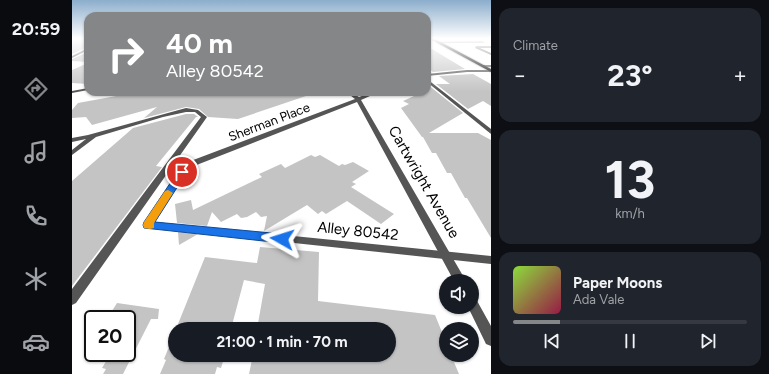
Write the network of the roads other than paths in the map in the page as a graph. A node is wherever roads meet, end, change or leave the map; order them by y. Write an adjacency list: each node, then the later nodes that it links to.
1 (465, 56): 2 (main road)
2 (483, 66): 3 (street); 4 (main road)
3 (491, 66)
4 (491, 71): 5 (street)
5 (431, 75)
6 (431, 83): 12 (street)
7 (84, 90): 8 (street)
8 (72, 92)
9 (354, 96): 11 (street)
10 (366, 96): 11 (street, Sherman Place)
11 (358, 99): 16 (street, Sherman Place); 17 (street, Cartwright Avenue)
12 (491, 132)
13 (96, 135): 14 (street); 15 (street); 20 (street)
14 (72, 140)
15 (72, 153)
16 (191, 164): 17 (street, Alley 80542)
17 (447, 256): 18 (street); 19 (street, Cartwright Avenue)
18 (491, 260)
19 (456, 274)
20 (72, 300)
21 (478, 314): 22 (street)
22 (491, 339)

